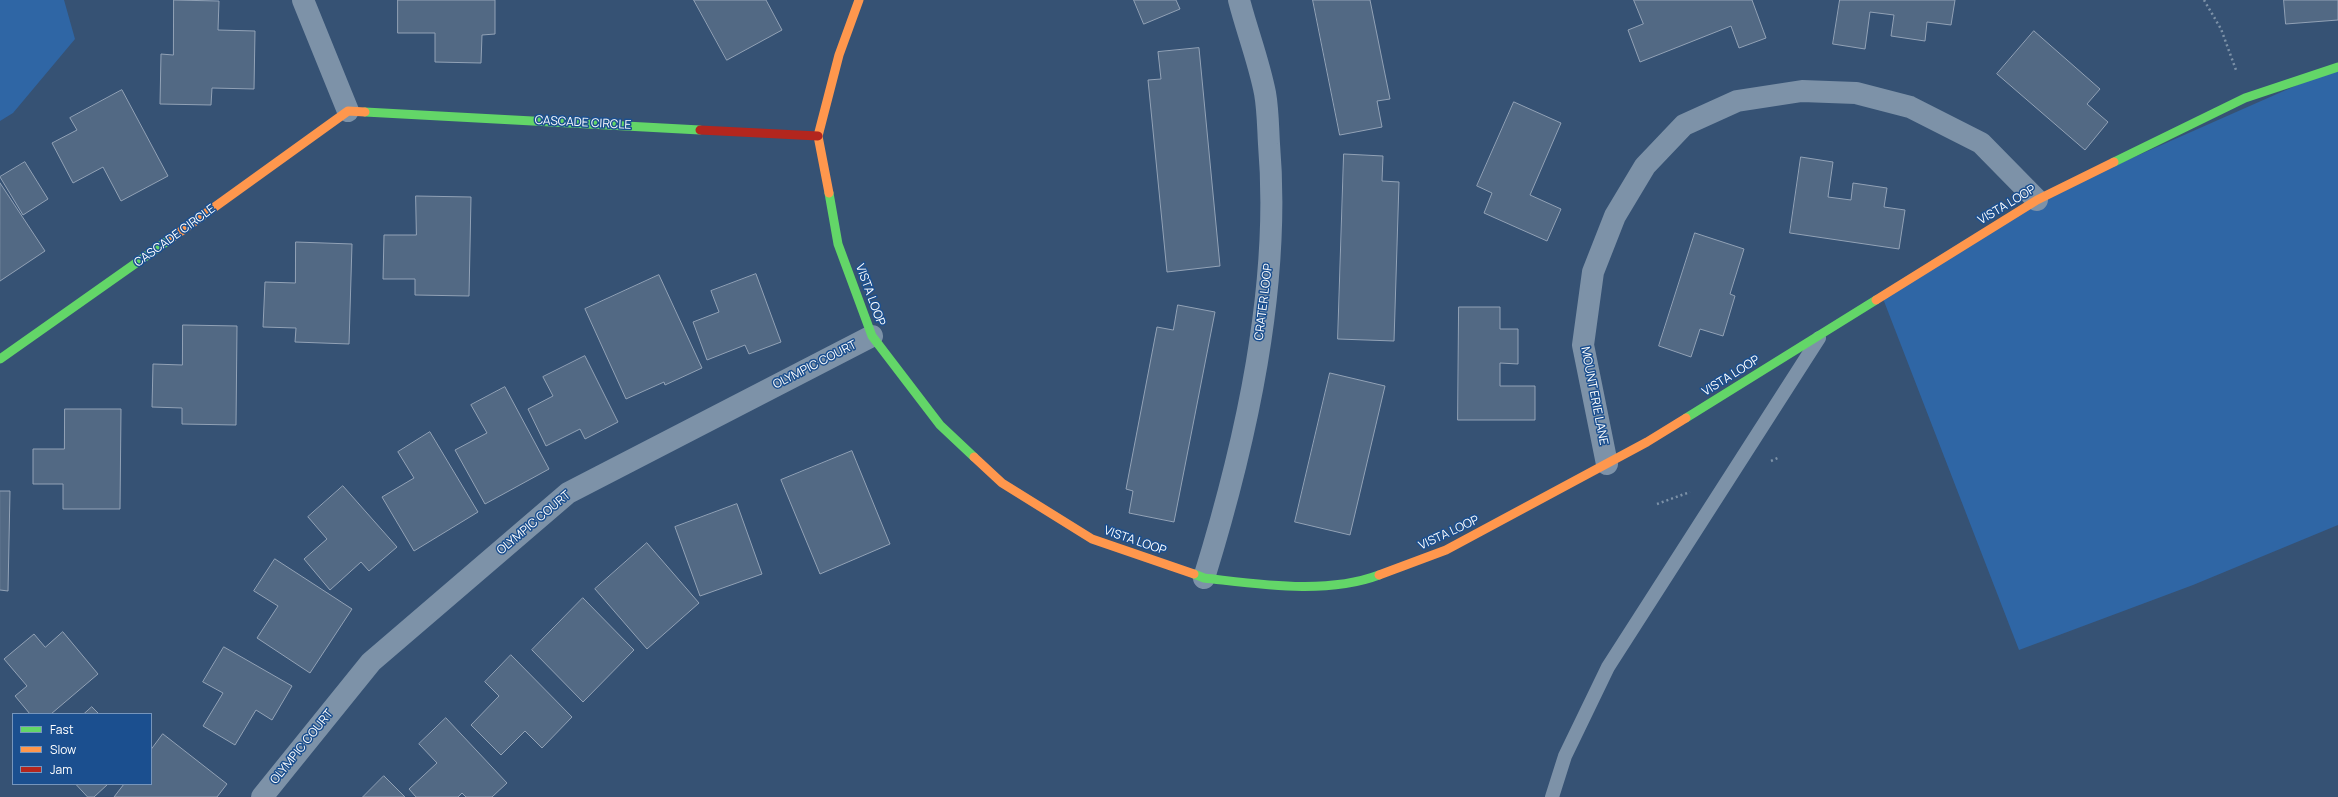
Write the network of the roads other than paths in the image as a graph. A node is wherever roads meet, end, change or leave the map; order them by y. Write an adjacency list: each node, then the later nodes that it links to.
1 (303, 0): 5 (street)
2 (859, 0): 6 (street, VISTA LOOP)
3 (1239, 0): 12 (street, CRATER LOOP)
4 (2338, 67): 7 (street, VISTA LOOP)
5 (348, 111): 6 (street, CASCADE CIRCLE); 10 (street, CASCADE CIRCLE)
6 (818, 136): 9 (street, VISTA LOOP)
7 (2036, 200): 8 (street, VISTA LOOP); 11 (street, MOUNT ERIE LANE)
8 (1823, 333): 11 (street, VISTA LOOP); 14 (lane)
9 (872, 336): 12 (street, VISTA LOOP); 13 (street, OLYMPIC COURT)
10 (0, 359)
11 (1607, 464): 12 (street, VISTA LOOP)
12 (1204, 578)
13 (262, 797)
14 (1552, 797)

